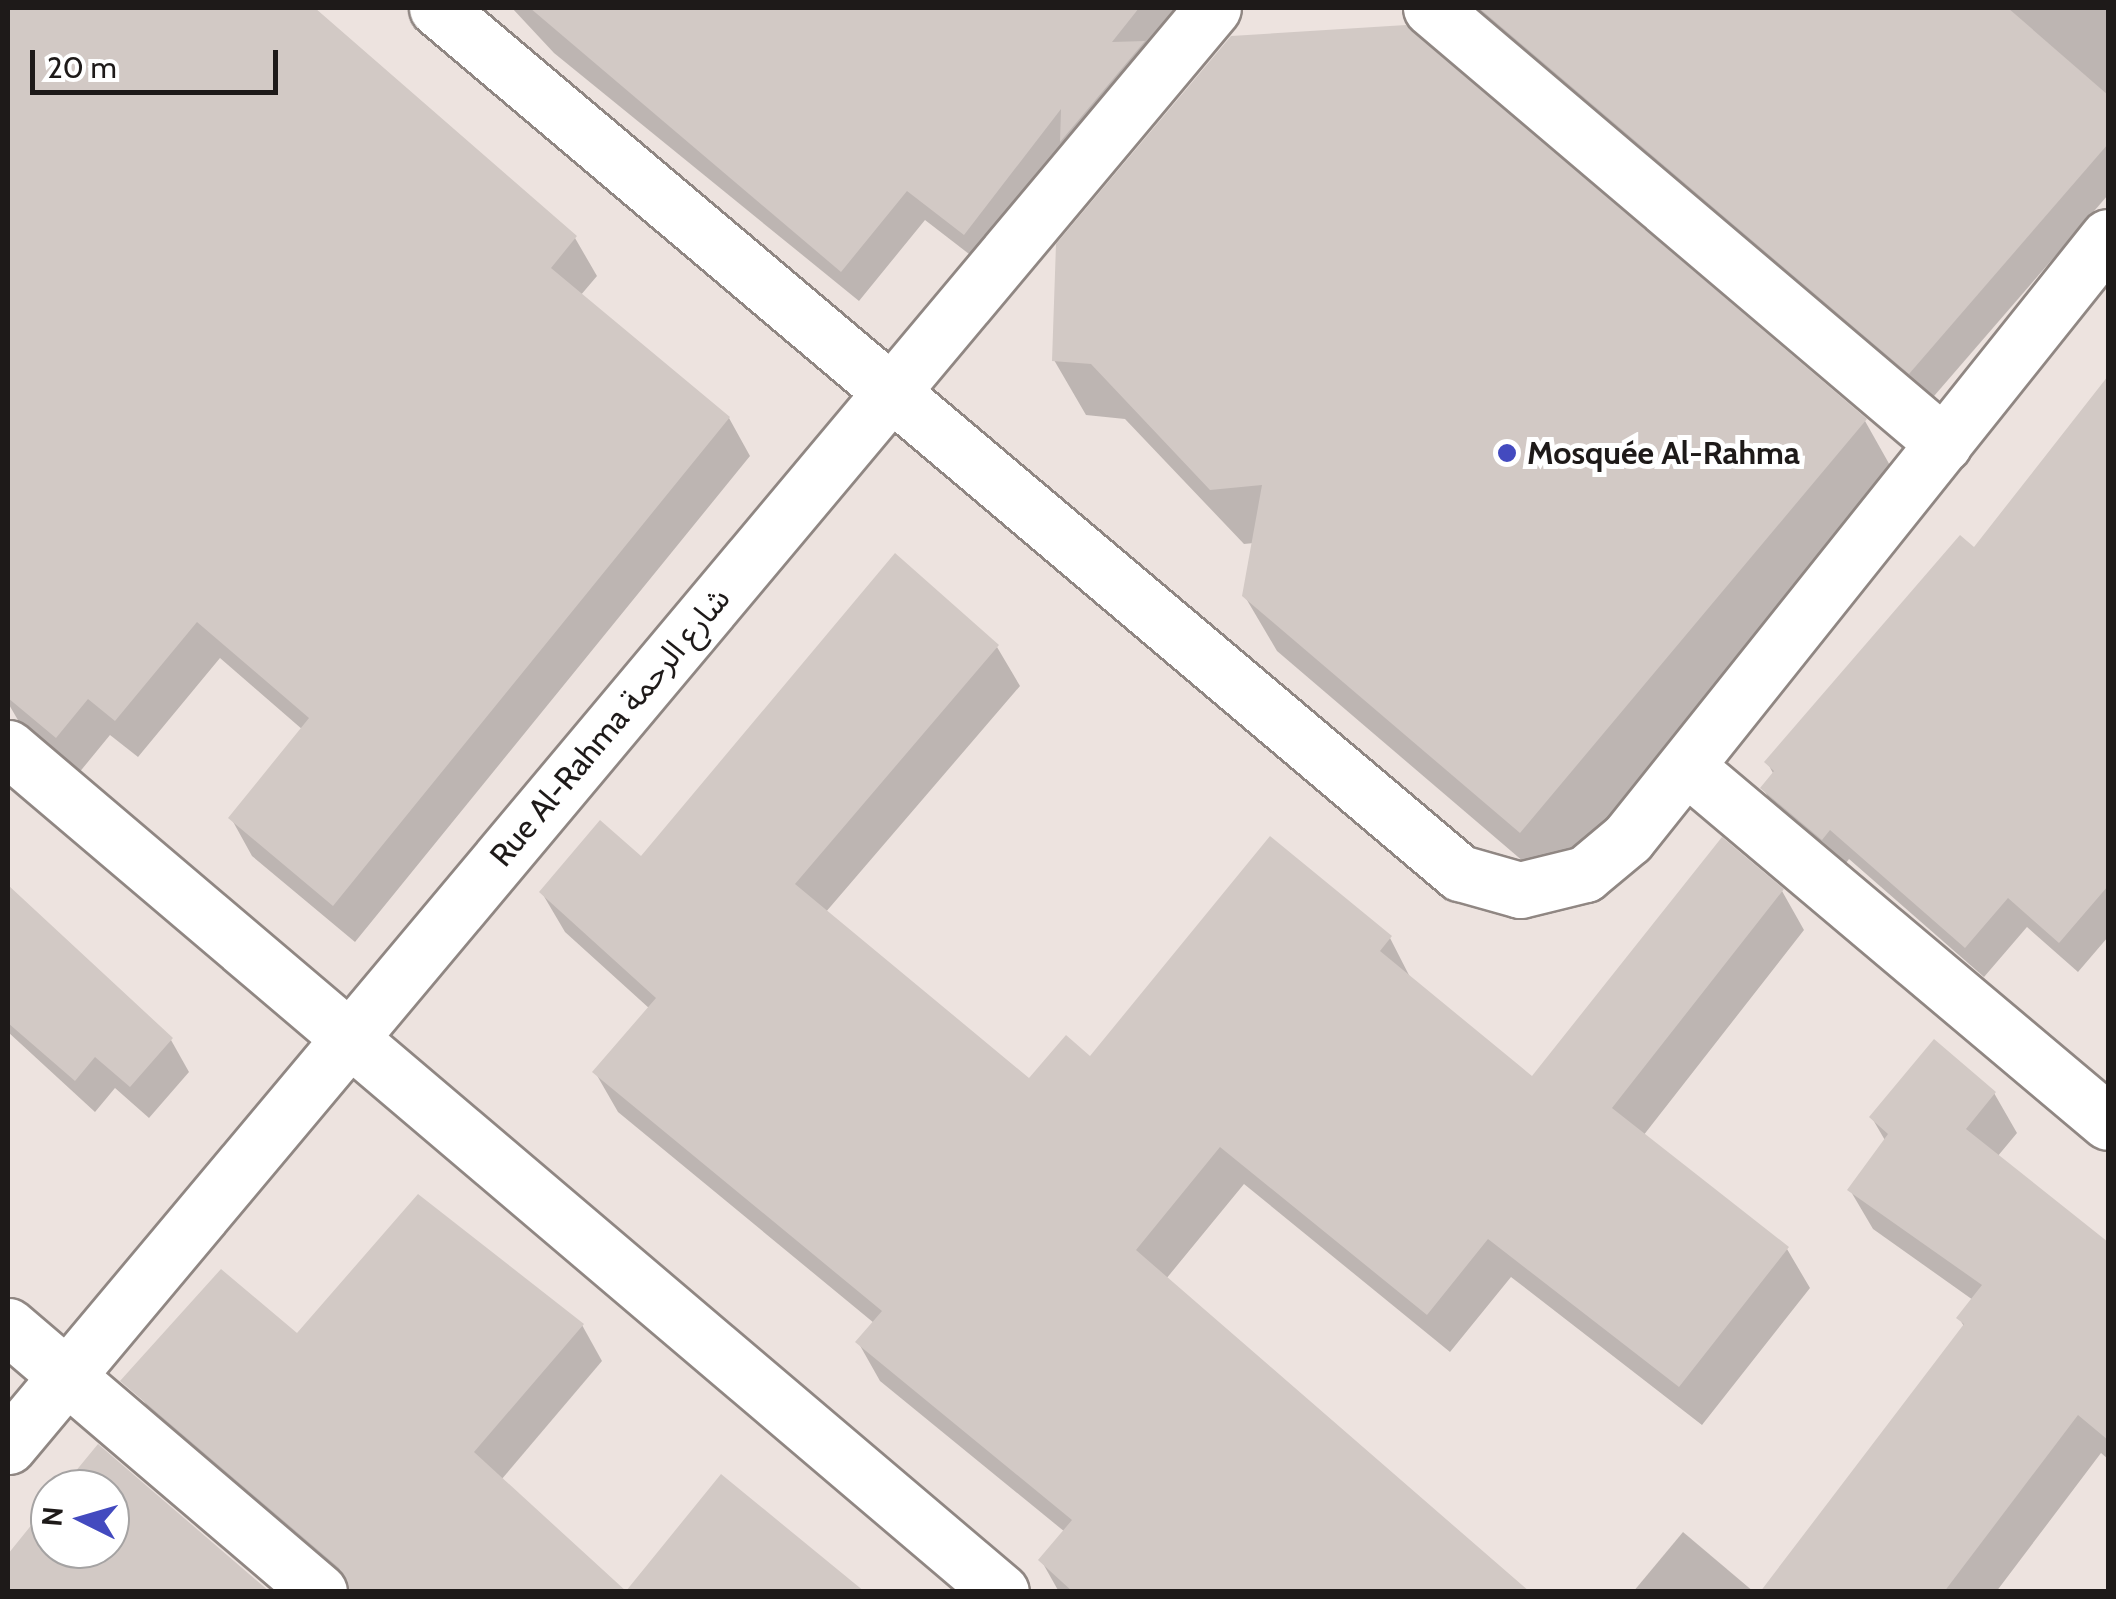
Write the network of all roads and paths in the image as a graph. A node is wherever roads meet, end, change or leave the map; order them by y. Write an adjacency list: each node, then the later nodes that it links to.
1 (437, 8): 5 (street)
2 (1213, 8): 5 (street, Rue Al-Rahma شارع الرحمة)
3 (1431, 8): 6 (street)
4 (2108, 238): 6 (street)
5 (890, 388): 8 (street); 9 (street, Rue Al-Rahma شارع الرحمة)
6 (1944, 444): 8 (street)
7 (8, 748): 9 (street)
8 (1688, 768): 10 (street)
9 (350, 1042): 12 (street, Rue Al-Rahma شارع الرحمة); 15 (street)
10 (2108, 1122)
11 (8, 1326): 12 (street)
12 (66, 1376): 13 (street, Rue Al-Rahma شارع الرحمة); 14 (street)
13 (8, 1446)
14 (319, 1592)
15 (1002, 1592)

